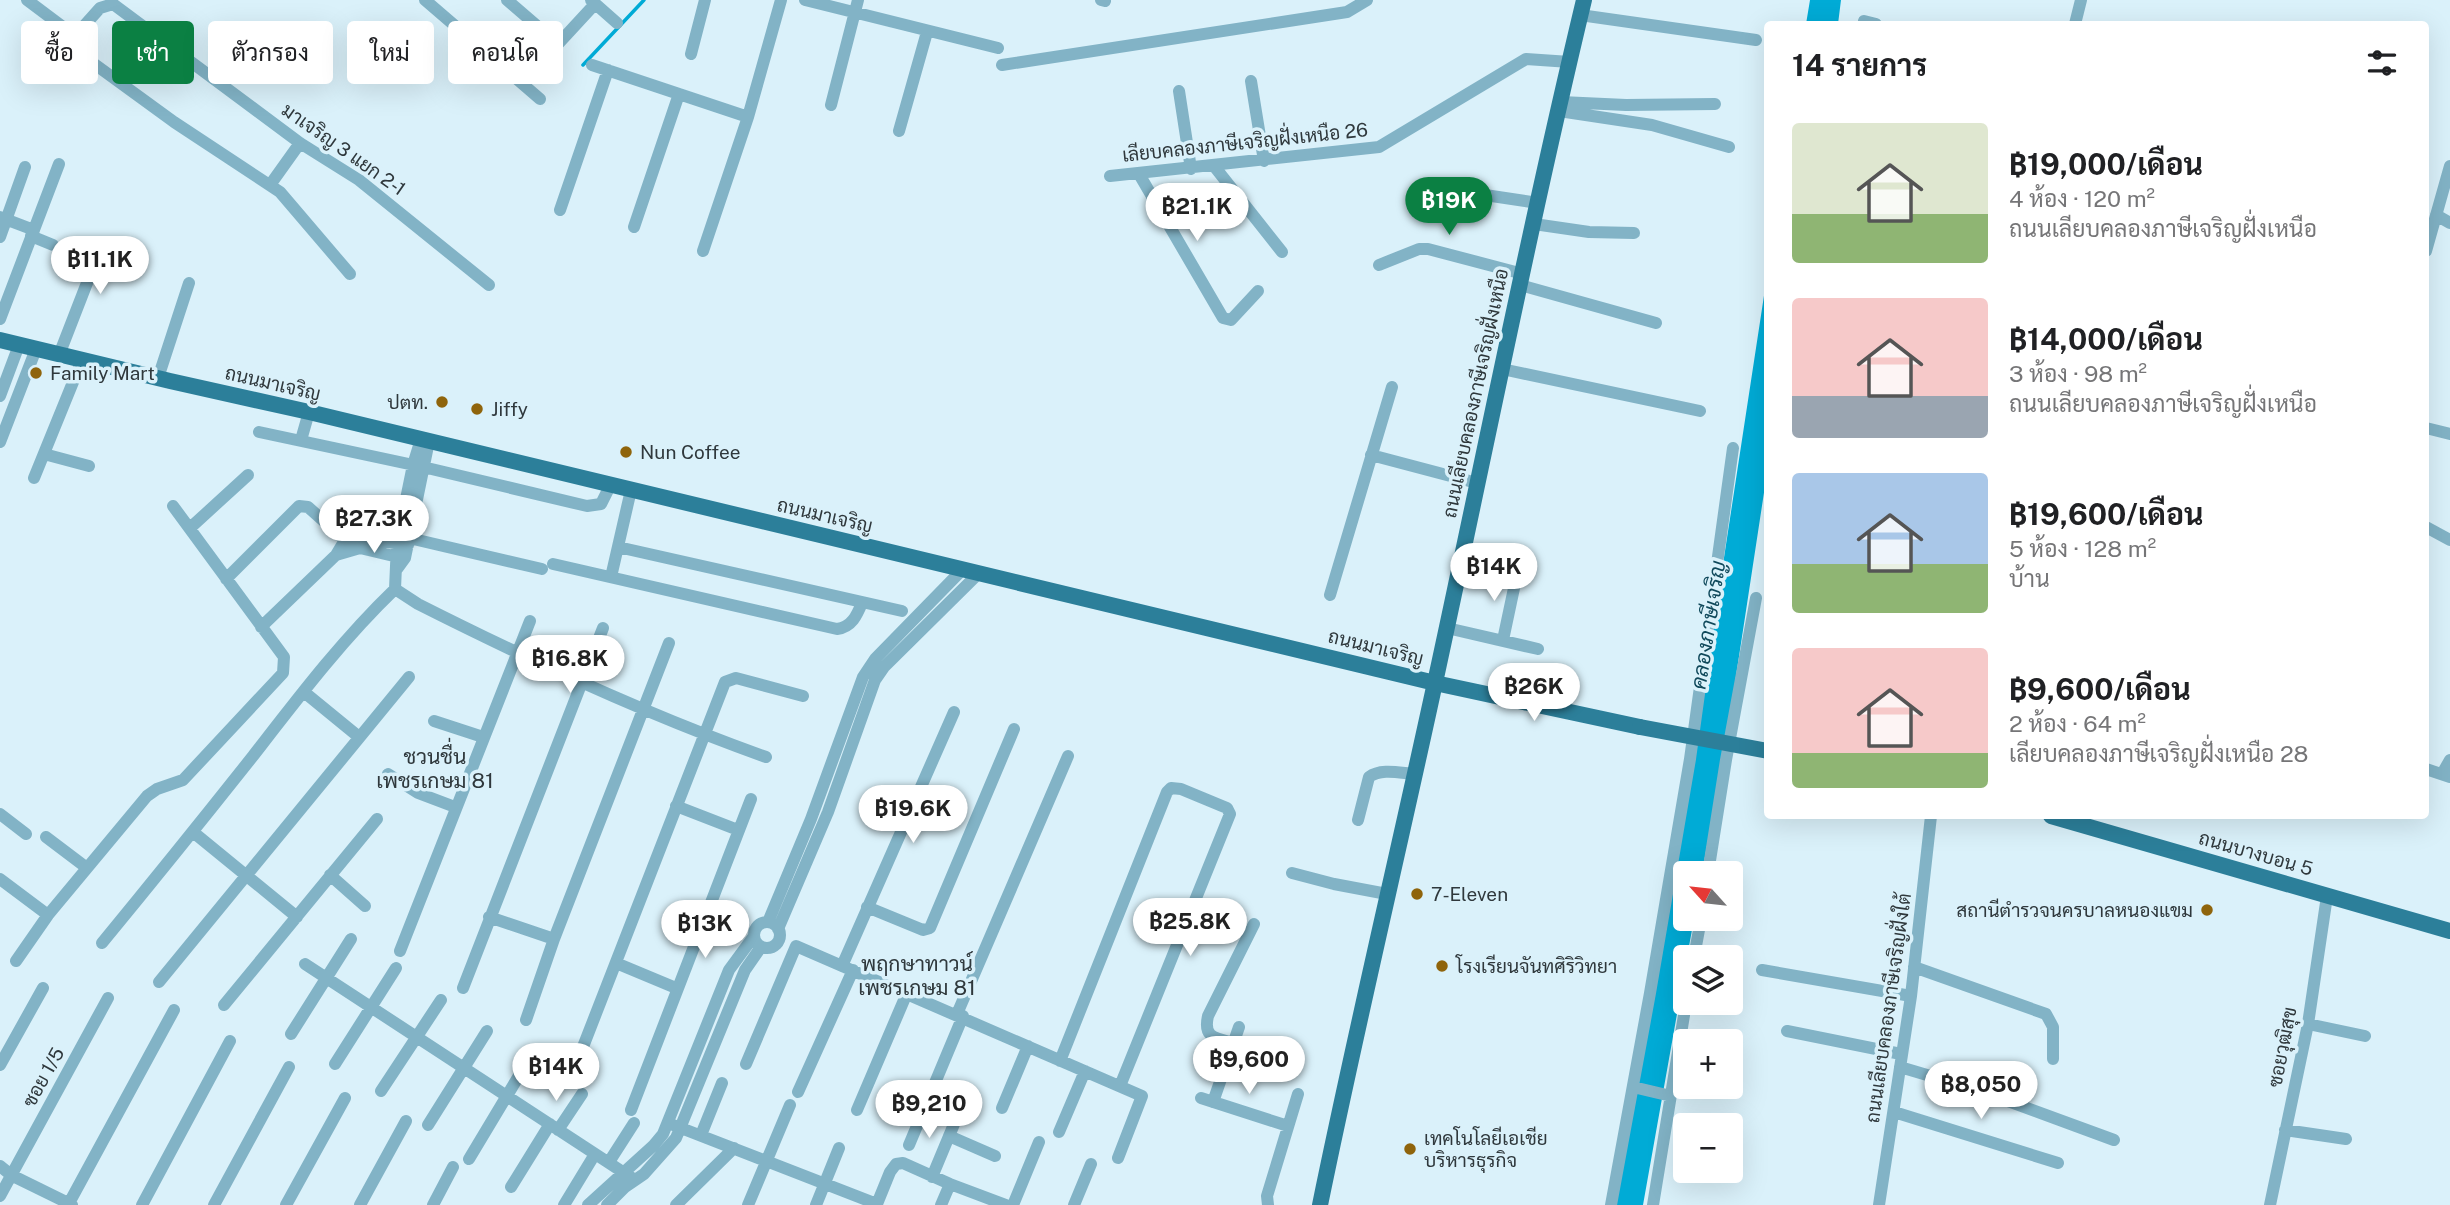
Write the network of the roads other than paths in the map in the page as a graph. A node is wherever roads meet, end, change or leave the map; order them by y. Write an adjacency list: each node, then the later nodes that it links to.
1 (27, 0): 12 (street)
2 (425, 0): 14 (street)
3 (508, 0): 15 (street)
4 (705, 0): 22 (street)
5 (781, 0): 36 (street)
6 (805, 0): 10 (street)
7 (1367, 0): 25 (street)
8 (2081, 0): 16 (street)
9 (593, 2): 17 (street); 19 (street)
10 (856, 6): 18 (street); 34 (street)
11 (1582, 7): 20 (street); 23 (main road, ถนนเลียบคลองภาษีเจริญฝั่งเหนือ)
12 (54, 21)
13 (89, 21): 38 (street, มาเจริญ 3 แยก 2-1)
14 (450, 21)
15 (532, 21)
16 (2076, 21)
17 (617, 23)
18 (928, 32): 21 (street); 37 (street)
19 (563, 38)
20 (1756, 40)
21 (998, 48)
22 (691, 54)
23 (1570, 62): 35 (main road, ถนนเลียบคลองภาษีเจริญฝั่งเหนือ); 40 (street, เลียบคลองภาษีเจริญฝั่งเหนือ 26)
24 (592, 65): 27 (street)
25 (1002, 65)
26 (98, 67): 48 (street)
27 (608, 70): 31 (street); 51 (street)
28 (1251, 81): 40 (street)
29 (523, 84): 32 (street)
30 (1179, 91): 45 (street)
31 (679, 94): 36 (street); 56 (street)
32 (540, 99)
33 (1715, 104): 35 (street)
34 (831, 105)
35 (1560, 107): 39 (street); 50 (main road, ถนนเลียบคลองภาษีเจริญฝั่งเหนือ)
36 (748, 117): 63 (street)
37 (899, 131)
38 (300, 143): 48 (street); 69 (street, มาเจริญ 3 แยก 2-1)
39 (1729, 146)
40 (1264, 161): 42 (street, เลียบคลองภาษีเจริญฝั่งเหนือ 26)
41 (59, 163): 57 (street)
42 (1214, 166): 45 (street, เลียบคลองภาษีเจริญฝั่งเหนือ 26); 64 (street)
43 (2450, 166): 52 (street)
44 (25, 167): 53 (street)
45 (1191, 169): 46 (street, เลียบคลองภาษีเจริญฝั่งเหนือ 26)
46 (1139, 174): 47 (street, เลียบคลองภาษีเจริญฝั่งเหนือ 26); 70 (street)
47 (1110, 176)
48 (270, 185): 66 (street)
49 (1465, 192): 50 (street)
50 (1538, 203): 55 (main road, ถนนเลียบคลองภาษีเจริญฝั่งเหนือ)
51 (560, 210)
52 (2436, 215): 54 (street); 60 (street)
53 (3, 218): 57 (street); 59 (street)
54 (2450, 223)
55 (1534, 224): 58 (street); 67 (main road, ถนนเลียบคลองภาษีเจริญฝั่งเหนือ)
56 (634, 227)
57 (33, 233): 61 (street); 71 (street)
58 (1634, 233)
59 (0, 237)
60 (2429, 240)
61 (54, 245)
62 (76, 250): 76 (street)
63 (703, 251)
64 (1282, 252)
65 (1380, 265): 67 (street)
66 (350, 274)
67 (1521, 279): 72 (street); 78 (main road, ถนนเลียบคลองภาษีเจริญฝั่งเหนือ)
68 (189, 283): 79 (street)
69 (489, 285)
70 (1258, 291)
71 (1, 312)
72 (1656, 323)
73 (0, 340): 74 (main road, ถนนมาเจริญ)
74 (19, 345): 75 (main road, ถนนมาเจริญ); 81 (street)
75 (36, 349): 76 (main road, ถนนมาเจริญ); 89 (street)
76 (59, 355): 77 (main road, ถนนมาเจริญ)
77 (82, 360): 79 (main road, ถนนมาเจริญ); 91 (street)
78 (1502, 369): 82 (street); 97 (main road, ถนนเลียบคลองภาษีเจริญฝั่งเหนือ)
79 (158, 378): 83 (main road, ถนนมาเจริญ)
80 (1392, 387): 92 (street)
81 (0, 396)
82 (1700, 411)
83 (309, 412): 87 (street); 88 (main road, ถนนมาเจริญ)
84 (2429, 429): 86 (street)
85 (259, 432): 87 (street)
86 (2450, 434)
87 (301, 440): 94 (street)
88 (425, 440): 94 (street); 98 (main road, ถนนมาเจริญ)
89 (0, 442)
90 (1733, 448): 225 (street)
91 (44, 454): 93 (street); 96 (street)
92 (1371, 455): 97 (street); 113 (street)
93 (89, 466)
94 (418, 466): 98 (street); 106 (street)
95 (248, 475): 101 (street)
96 (34, 478)
97 (1476, 483): 120 (main road, ถนนเลียบคลองภาษีเจริญฝั่งเหนือ)
98 (610, 486): 99 (main road, ถนนมาเจริญ)
99 (631, 490): 105 (street); 108 (main road, ถนนมาเจริญ)
100 (173, 506): 101 (street)
101 (190, 528): 111 (street)
102 (2429, 529): 104 (street)
103 (345, 540): 106 (street); 107 (street); 111 (street)
104 (2450, 540)
105 (618, 547): 110 (street); 115 (street)
106 (402, 551): 107 (street); 110 (street); 112 (street)
107 (335, 555): 118 (street)
108 (970, 572): 127 (main road, ถนนมาเจริญ); 172 (street)
109 (1517, 573): 121 (street)
110 (611, 577): 115 (street)
111 (226, 579): 118 (street)
112 (395, 589): 124 (street); 128 (street)
113 (1329, 595)
114 (1756, 598): 157 (street)
115 (862, 603): 116 (street)
116 (902, 611)
117 (530, 621): 124 (street)
118 (261, 627): 158 (street)
119 (603, 628): 126 (street)
120 (1447, 628): 121 (street); 127 (main road, ถนนเลียบคลองภาษีเจริญฝั่งเหนือ)
121 (1503, 640): 123 (street)
122 (669, 643): 130 (street)
123 (1538, 649)
124 (517, 652): 126 (street); 136 (street)
125 (409, 677): 135 (street)
126 (581, 682): 130 (street); 169 (street)
127 (1435, 683): 137 (main road, ถนนมาเจริญ, bridge); 143 (main road, ถนนเลียบคลองภาษีเจริญฝั่งเหนือ)
128 (304, 692): 135 (street); 154 (street)
129 (803, 696): 134 (street)
130 (644, 710): 134 (street); 174 (street)
131 (954, 712): 166 (street)
132 (434, 721): 136 (street)
133 (1014, 729): 166 (street)
134 (704, 735): 139 (street); 146 (street)
135 (359, 737): 161 (street)
136 (483, 737): 147 (street)
137 (1764, 750)
138 (1068, 756): 198 (street)
139 (766, 757)
140 (2450, 760): 144 (street)
141 (2429, 770): 144 (street)
142 (388, 774): 147 (street)
143 (1414, 774): 152 (street); 163 (main road, ถนนเลียบคลองภาษีเจริญฝั่งเหนือ)
144 (2446, 776)
145 (751, 799): 153 (street)
146 (676, 806): 153 (street); 180 (street)
147 (455, 807): 178 (street)
148 (0, 814): 155 (street)
149 (377, 819): 160 (street)
150 (1931, 819): 182 (street, ถนนเลียบคลองภาษีเจริญฝั่งใต้)
151 (2061, 819): 164 (main road, ถนนบางบอน 5)
152 (1358, 820)
153 (738, 830): 190 (street)
154 (193, 832): 161 (street); 176 (street)
155 (26, 834)
156 (46, 838): 158 (street)
157 (1710, 861)
158 (87, 868): 167 (street)
159 (1292, 873): 163 (street)
160 (330, 875): 165 (street); 168 (street)
161 (247, 877): 168 (street); 187 (street)
162 (0, 878): 167 (street)
163 (1387, 894): 288 (main road, ถนนเลียบคลองภาษีเจริญฝั่งเหนือ)
164 (2327, 895): 171 (main road, ถนนบางบอน 5); 201 (street, ซอยวุฒิสุข)
165 (365, 906)
166 (867, 907): 184 (street)
167 (48, 915): 179 (street)
168 (297, 917): 195 (street)
169 (489, 918): 174 (street); 189 (street)
170 (1254, 924): 209 (street)
171 (2450, 931)
172 (776, 932): 175 (street); 175 (street); 177 (street)
173 (351, 939): 186 (street)
174 (554, 939): 200 (street)
175 (758, 942): 240 (street)
176 (102, 943)
177 (796, 946): 184 (street); 216 (street)
178 (400, 951)
179 (16, 961)
180 (616, 963): 190 (street); 221 (street)
181 (305, 964): 186 (street)
182 (1914, 967): 192 (street, ถนนเลียบคลองภาษีเจริญฝั่งใต้); 213 (street)
183 (396, 968): 196 (street)
184 (847, 968): 191 (street); 227 (street)
185 (1762, 970): 192 (street)
186 (326, 978): 196 (street); 205 (street)
187 (159, 982)
188 (43, 988): 217 (street)
189 (463, 988)
190 (676, 988): 258 (street)
191 (907, 993): 198 (street); 235 (street)
192 (1911, 996): 211 (street, ถนนเลียบคลองภาษีเจริญฝั่งใต้)
193 (108, 998): 263 (street, ซอย 1/5)
194 (441, 1000): 207 (street)
195 (224, 1004)
196 (371, 1007): 207 (street); 215 (street)
197 (174, 1010): 270 (street)
198 (960, 1015): 210 (street); 250 (street)
199 (1684, 1015): 230 (street)
200 (526, 1020)
201 (2308, 1024): 206 (street); 243 (street, ซอยวุฒิสุข)
202 (1239, 1027): 209 (street)
203 (487, 1031): 219 (street)
204 (1787, 1031): 211 (street)
205 (292, 1034)
206 (2365, 1036)
207 (416, 1037): 219 (street); 226 (street)
208 (230, 1041): 271 (street)
209 (1233, 1043): 241 (street)
210 (1028, 1046): 214 (street); 234 (street)
211 (1901, 1054): 220 (street, ถนนเลียบคลองภาษีเจริญฝั่งใต้)
212 (529, 1059): 231 (street)
213 (2053, 1059)
214 (1060, 1061): 222 (street); 224 (street)
215 (335, 1064)
216 (746, 1064)
217 (0, 1065)
218 (289, 1067): 272 (street)
219 (464, 1068): 231 (street); 239 (street)
220 (1900, 1068): 236 (street, ถนนเลียบคลองภาษีเจริญฝั่งใต้); 248 (street)
221 (574, 1070)
222 (1084, 1071): 224 (street); 244 (street)
223 (722, 1083): 245 (street)
224 (1120, 1086): 255 (street)
225 (1634, 1088): 230 (street); 289 (street)
226 (381, 1091)
227 (798, 1091)
228 (582, 1094): 242 (street)
229 (1298, 1094): 241 (street)
230 (1668, 1095): 290 (street)
231 (507, 1096): 242 (street); 256 (street)
232 (345, 1098): 273 (street)
233 (790, 1105): 257 (street)
234 (1003, 1108)
235 (857, 1110)
236 (1894, 1112): 259 (street); 291 (street, ถนนเลียบคลองภาษีเจริญฝั่งใต้)
237 (957, 1116): 246 (street)
238 (406, 1121): 274 (street)
239 (428, 1125)
240 (674, 1125): 245 (street); 264 (street)
241 (1288, 1126): 287 (street)
242 (554, 1127): 253 (street); 268 (street)
243 (2285, 1130): 247 (street); 292 (street, ซอยวุฒิสุข)
244 (1059, 1132)
245 (701, 1135): 252 (street)
246 (949, 1136): 254 (street); 265 (street)
247 (2346, 1139)
248 (2114, 1140)
249 (1039, 1142): 285 (street)
250 (909, 1145)
251 (839, 1148): 266 (street)
252 (734, 1149): 257 (street); 279 (street)
253 (595, 1154): 258 (street); 276 (street)
254 (995, 1156)
255 (1118, 1158)
256 (469, 1159)
257 (766, 1161): 266 (street); 280 (street)
258 (609, 1162): 264 (street)
259 (2058, 1163)
260 (1091, 1164): 286 (street)
261 (0, 1167): 263 (street)
262 (453, 1167): 275 (street)
263 (11, 1175): 269 (street, ซอย 1/5); 270 (street)
264 (629, 1176): 277 (street); 278 (street)
265 (932, 1177): 267 (street); 282 (street)
266 (824, 1184): 281 (street); 282 (street)
267 (950, 1184): 283 (street); 284 (street)
268 (511, 1187)
269 (0, 1196)
270 (70, 1205)
271 (142, 1205)
272 (214, 1205)
273 (286, 1205)
274 (360, 1205)
275 (433, 1205)
276 (564, 1205)
277 (588, 1205)
278 (607, 1205)
279 (676, 1205)
280 (748, 1205)
281 (816, 1205)
282 (876, 1205)
283 (942, 1205)
284 (1006, 1205)
285 (1013, 1205)
286 (1074, 1205)
287 (1268, 1205)
288 (1320, 1205)
289 (1611, 1205)
290 (1653, 1205)
291 (1879, 1205)
292 (2270, 1205)

